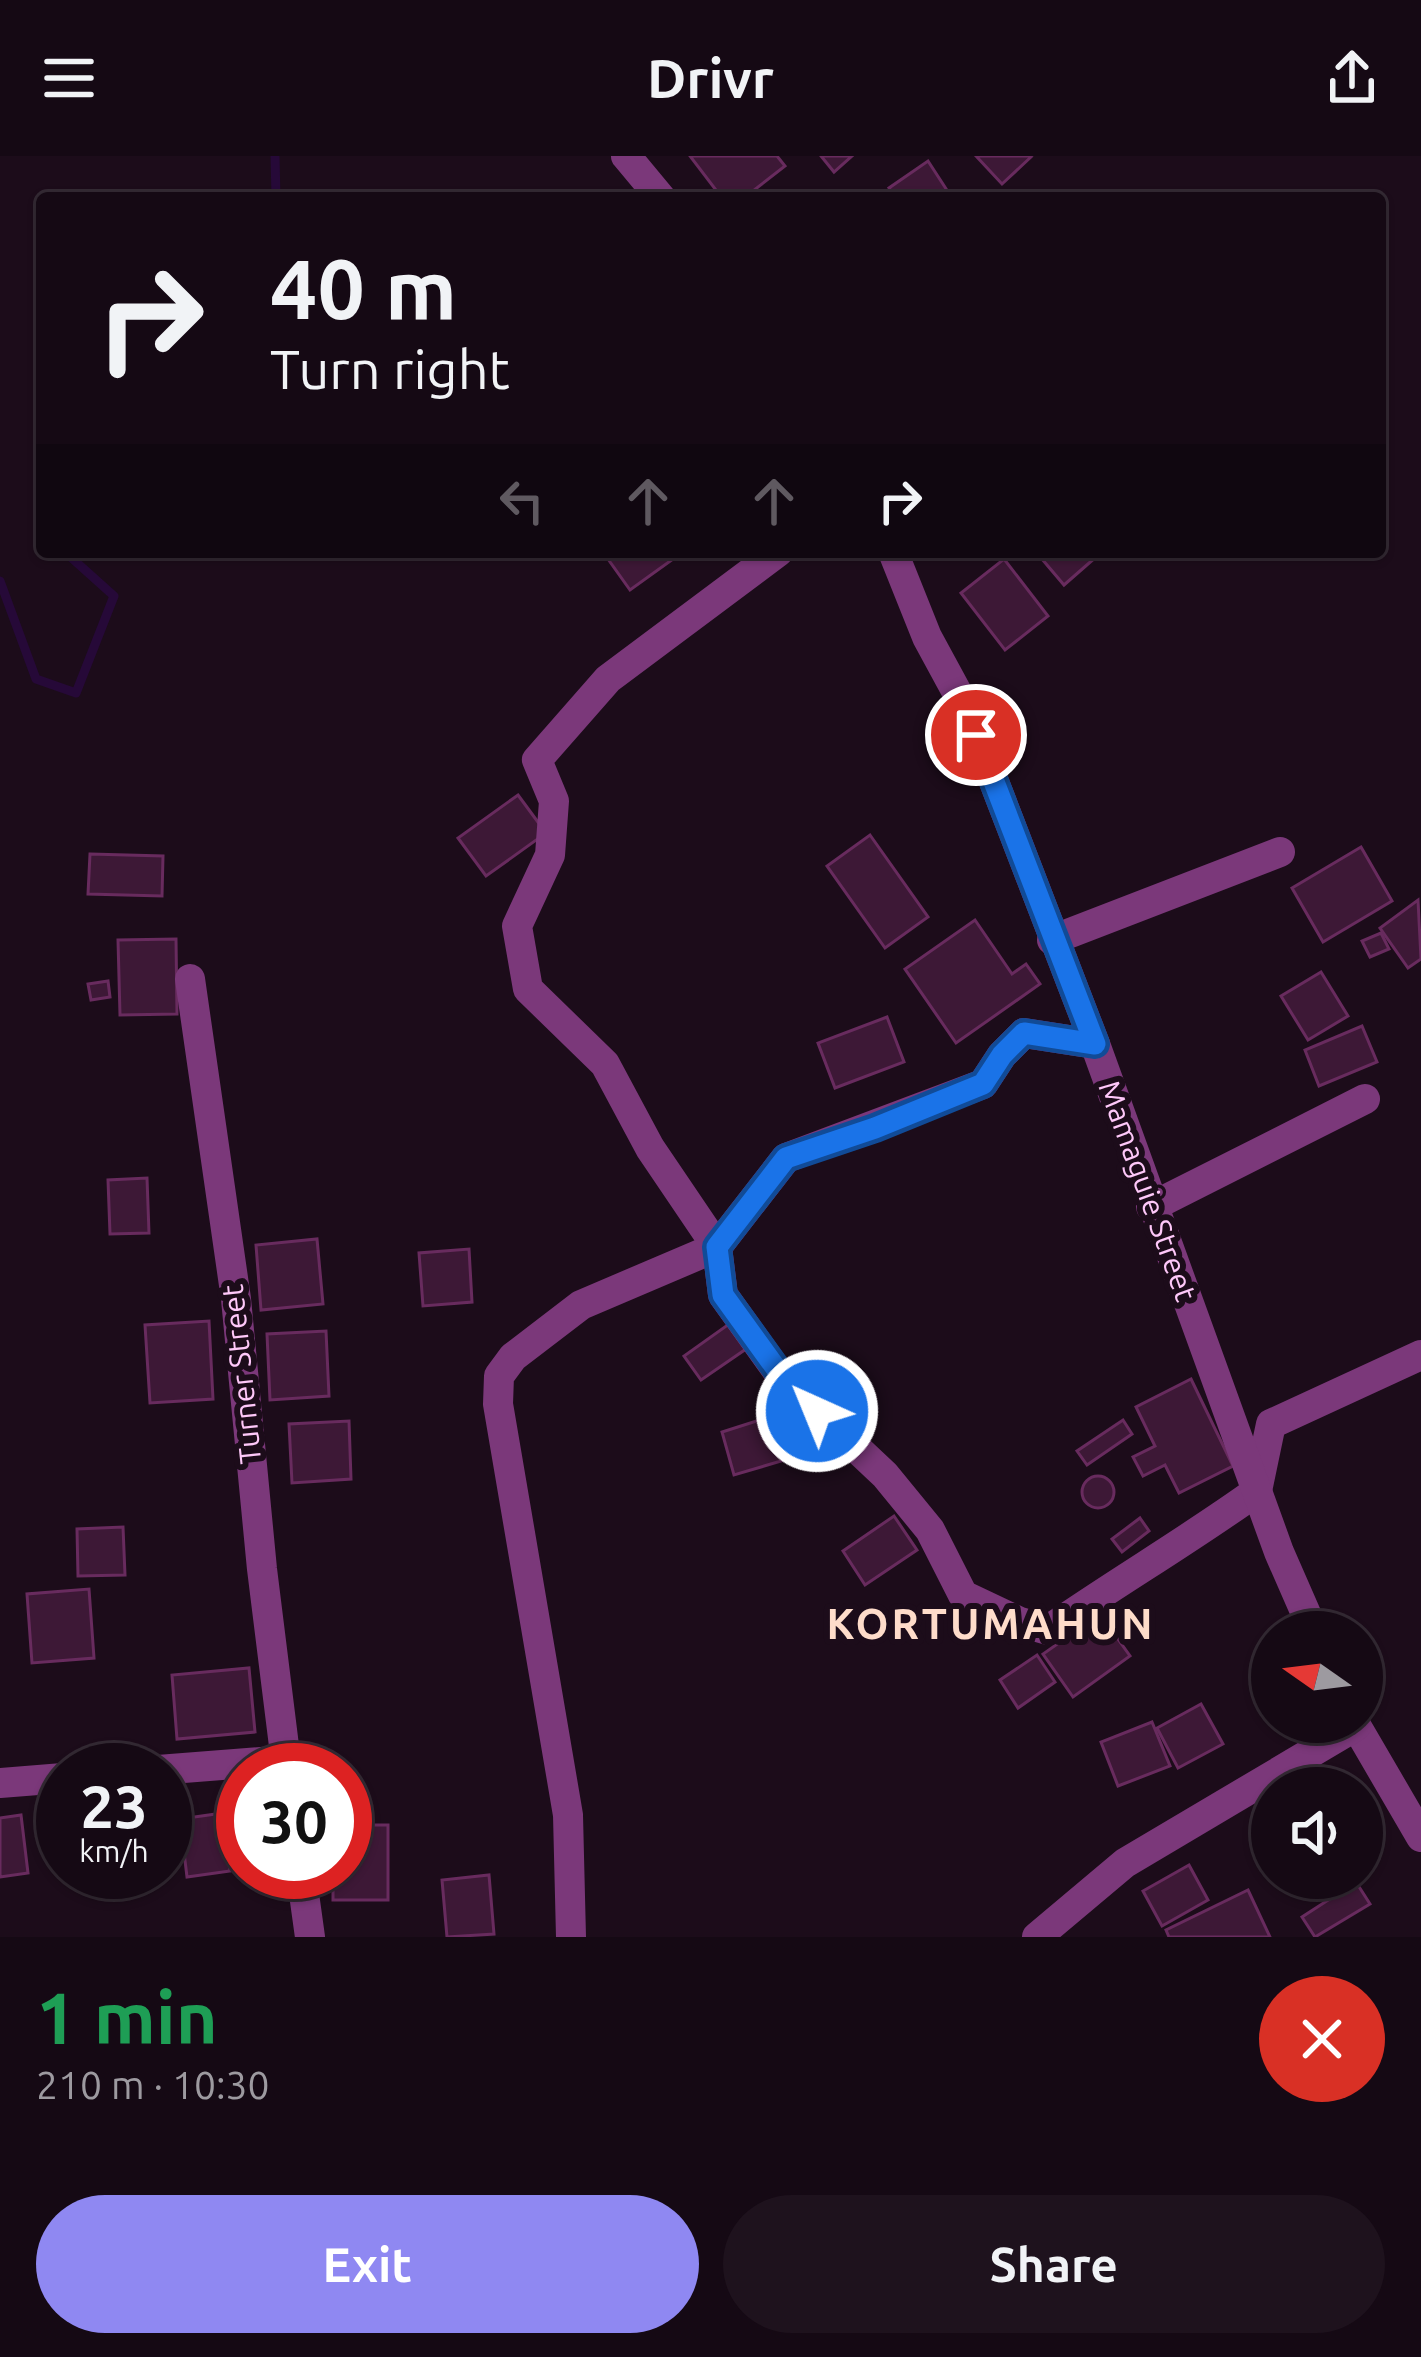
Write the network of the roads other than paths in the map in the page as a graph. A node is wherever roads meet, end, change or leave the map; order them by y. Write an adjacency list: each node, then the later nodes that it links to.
1 (626, 156): 2 (street)
2 (656, 192)
3 (770, 558): 11 (street)
4 (894, 558): 6 (street, Mamaguie Street)
5 (1280, 852): 6 (street)
6 (1052, 940): 8 (street, Mamaguie Street)
7 (190, 979): 15 (street, Turner Street)
8 (1095, 1044): 10 (street, Mamaguie Street); 11 (street)
9 (1365, 1100): 10 (street)
10 (1151, 1207): 13 (street, Mamaguie Street)
11 (717, 1247): 13 (street); 23 (street)
12 (1421, 1355): 13 (street)
13 (1257, 1491): 14 (street, Mamaguie Street)
14 (1306, 1611)
15 (284, 1743)
16 (1324, 1743): 24 (street)
17 (1366, 1743): 20 (street)
18 (36, 1780): 19 (street)
19 (0, 1783)
20 (1421, 1837)
21 (305, 1899): 22 (street)
22 (310, 1937)
23 (571, 1937)
24 (1037, 1937)

